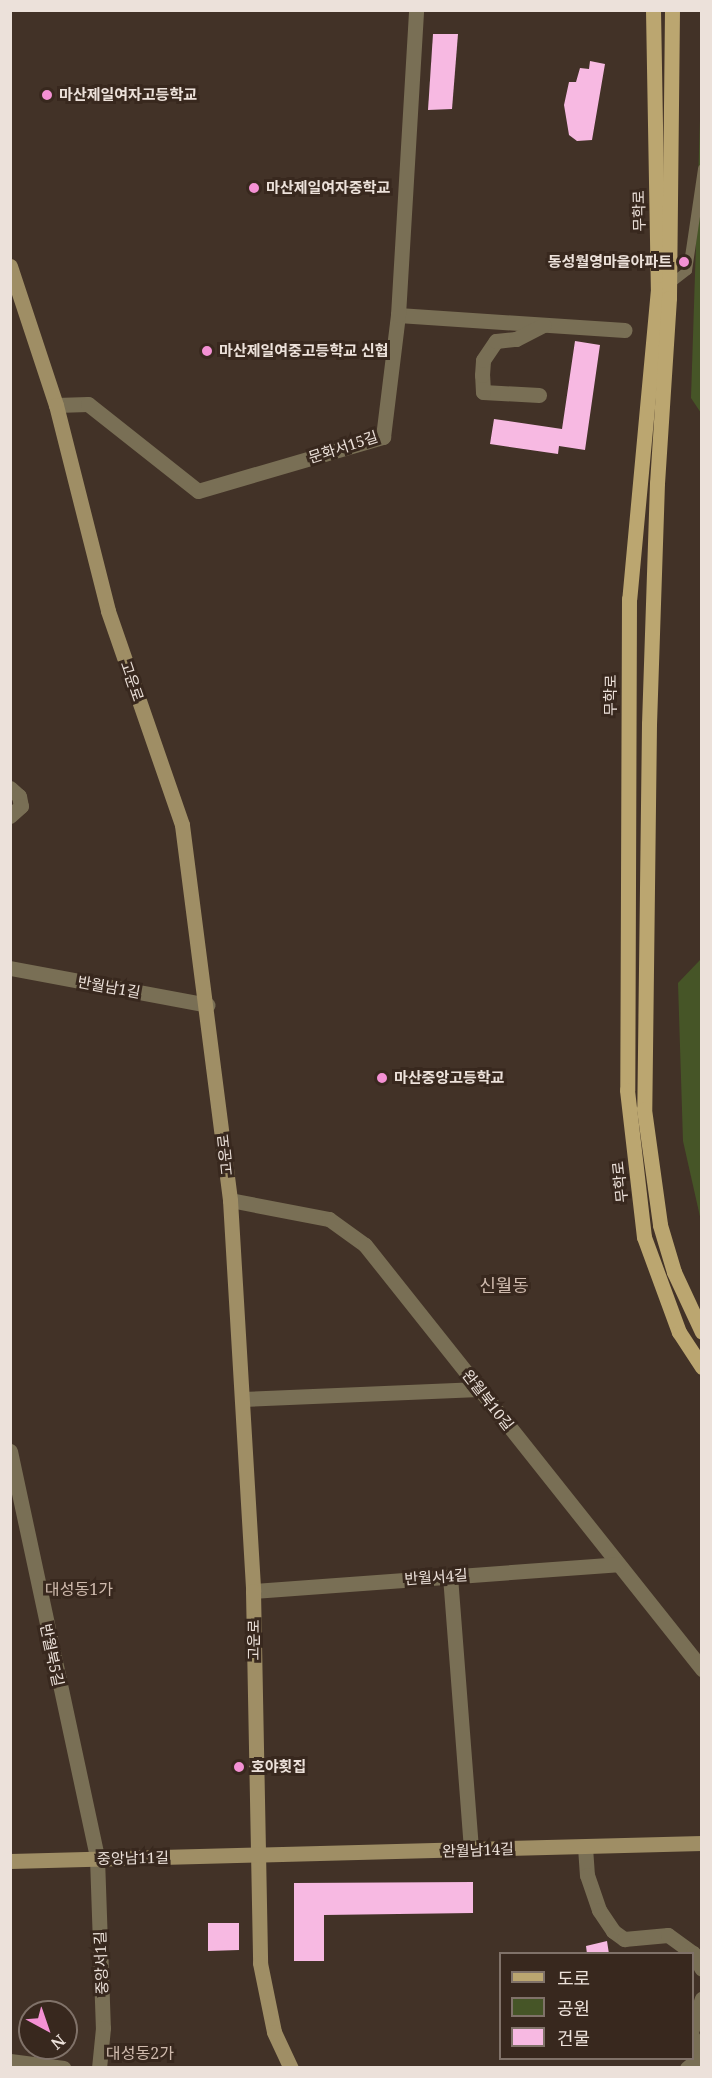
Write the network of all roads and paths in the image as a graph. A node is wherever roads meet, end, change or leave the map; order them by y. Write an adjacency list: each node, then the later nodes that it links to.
1 (416, 10): 7 (street, 문화서15길)
2 (652, 10): 18 (main road, 무학로)
3 (672, 10): 6 (main road, 무학로)
4 (702, 168): 6 (lane)
5 (10, 266): 11 (main road, 고운로)
6 (669, 284): 17 (main road, 무학로)
7 (398, 315): 8 (street); 11 (street, 문화서15길)
8 (544, 325): 9 (street); 10 (street)
9 (625, 330)
10 (539, 394)
11 (56, 405): 15 (main road, 고운로)
12 (10, 788): 13 (street)
13 (10, 816)
14 (10, 968): 15 (street, 반월남1길)
15 (208, 1005): 16 (main road, 고운로)
16 (230, 1200): 19 (street, 완월북10길); 20 (main road, 고운로)
17 (702, 1332)
18 (702, 1367)
19 (479, 1389): 20 (street); 22 (street, 완월북10길)
20 (242, 1399): 24 (main road, 고운로)
21 (10, 1451): 30 (street, 반월북5길)
22 (618, 1564): 23 (street, 반월서4길); 25 (street, 완월북10길)
23 (450, 1576): 24 (street, 반월서4길); 28 (street)
24 (254, 1591): 29 (main road, 고운로)
25 (702, 1669)
26 (702, 1843): 27 (main road, 완월남14길)
27 (585, 1847): 28 (main road, 완월남14길); 32 (street)
28 (471, 1850): 29 (main road, 완월남14길)
29 (255, 1856): 30 (main road, 중앙남11길); 42 (main road, 고운로)
30 (97, 1858): 31 (main road, 중앙남11길); 41 (street, 중앙서1길)
31 (10, 1861)
32 (692, 1952)
33 (694, 1955): 34 (street)
34 (702, 1969)
35 (702, 1999): 36 (street)
36 (694, 2027)
37 (694, 2038): 38 (street)
38 (702, 2056): 43 (street)
39 (10, 2061): 40 (street)
40 (64, 2067)
41 (99, 2067)
42 (291, 2067)
43 (687, 2067)

